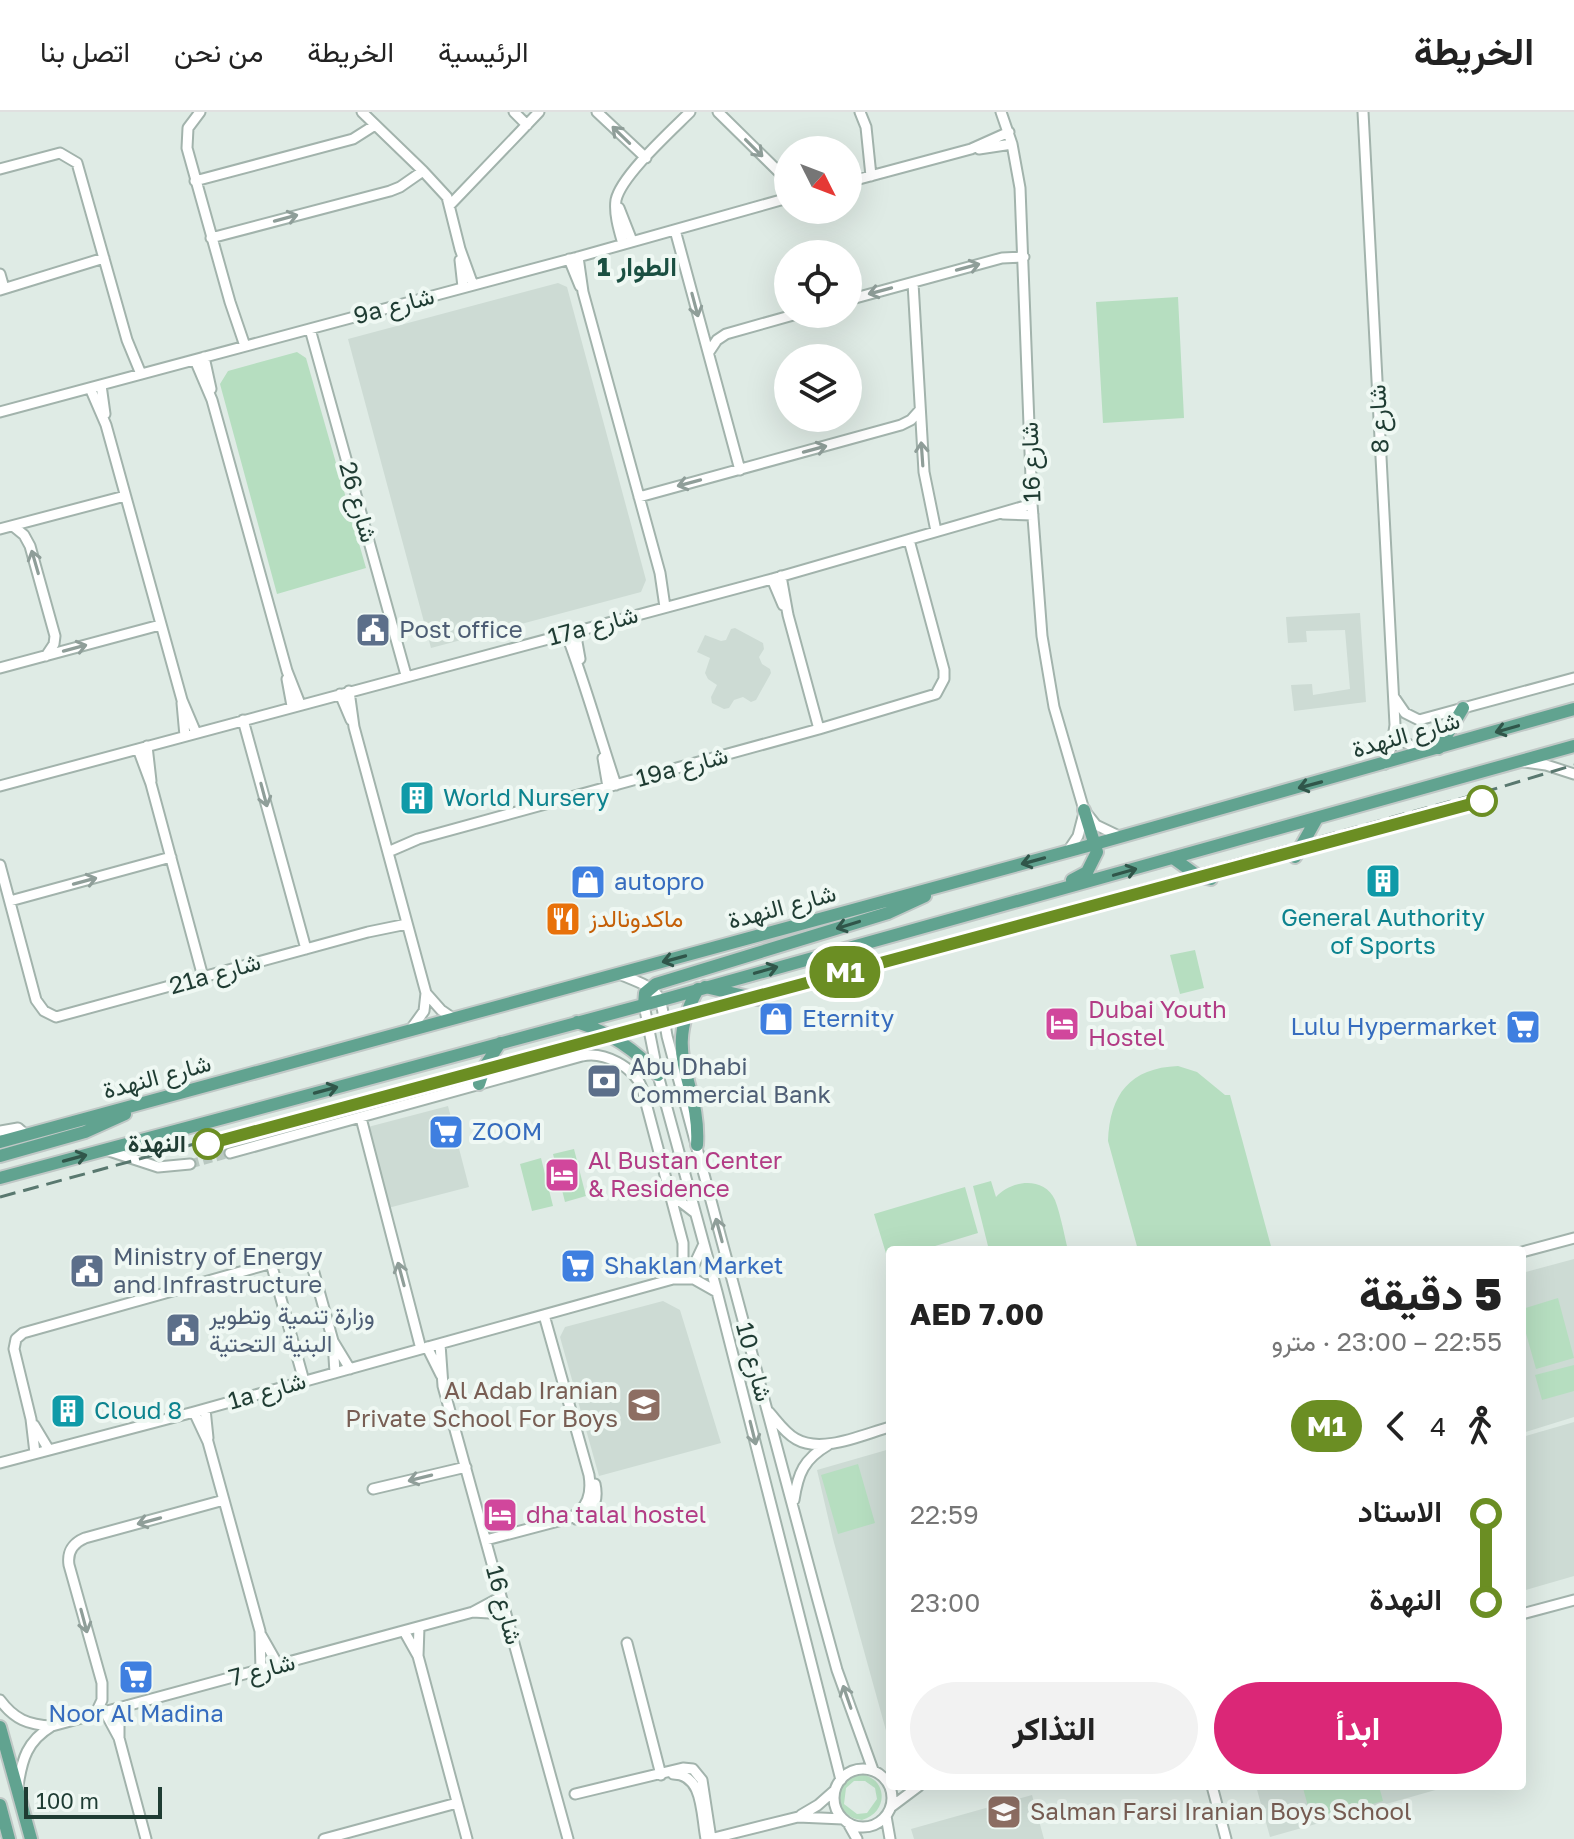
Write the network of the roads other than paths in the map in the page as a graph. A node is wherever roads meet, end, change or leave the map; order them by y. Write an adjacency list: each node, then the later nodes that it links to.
1 (200, 112): 22 (street)
2 (362, 112): 11 (street)
3 (514, 112): 12 (street)
4 (539, 112): 12 (street)
5 (597, 112): 16 (street, one-way to 5)
6 (690, 112): 16 (street)
7 (718, 112): 17 (street, one-way to 17)
8 (860, 112): 20 (street)
9 (1001, 112): 13 (street, شارع 16)
10 (1363, 112): 64 (street, شارع 8)
11 (375, 125): 19 (street); 22 (street)
12 (527, 125): 24 (street)
13 (1009, 132): 14 (street, شارع 16); 15 (street)
14 (1012, 144): 15 (street); 28 (street, شارع 16)
15 (971, 149): 20 (street)
16 (646, 158): 27 (street)
17 (774, 167)
18 (0, 169): 29 (street)
19 (423, 171): 24 (street); 26 (street, one-way to 19)
20 (871, 176): 21 (street)
21 (862, 178)
22 (195, 181): 26 (street)
23 (774, 202): 25 (street, 9a شارع)
24 (450, 205): 33 (street)
25 (675, 230): 27 (street, 9a شارع); 39 (street, one-way to 39)
26 (211, 238): 38 (street)
27 (627, 243): 30 (street, 9a شارع)
28 (1024, 257): 32 (street, one-way to 28); 48 (street, شارع 16)
29 (104, 258): 34 (street); 41 (street)
30 (574, 258): 33 (street, 9a شارع); 47 (street)
31 (0, 274): 34 (street)
32 (913, 283): 35 (street, one-way to 35); 43 (street)
33 (468, 286): 37 (street, 9a شارع)
34 (2, 289)
35 (862, 296)
36 (774, 320): 39 (street)
37 (310, 329): 38 (street, 9a شارع); 61 (street, شارع 26)
38 (241, 347): 40 (street, 9a شارع)
39 (708, 353): 45 (street)
40 (199, 358): 41 (street, 9a شارع); 66 (street)
41 (136, 376): 42 (street, 9a شارع)
42 (96, 386): 44 (street, 9a شارع); 46 (street)
43 (919, 411): 45 (street, one-way to 43); 53 (street, one-way to 43)
44 (0, 412)
45 (740, 470): 47 (street, one-way to 47)
46 (125, 496): 51 (street); 57 (street)
47 (639, 497): 56 (street)
48 (1032, 504): 49 (street, 17a شارع); 50 (street, شارع 16)
49 (999, 514): 50 (street, 17a شارع); 53 (street, 17a شارع)
50 (1033, 515): 83 (street, شارع 16)
51 (13, 526): 52 (street); 59 (street, one-way to 51)
52 (0, 529)
53 (936, 531): 54 (street, 17a شارع)
54 (909, 540): 55 (street, 17a شارع); 71 (street, 19a شارع)
55 (777, 577): 56 (street, 17a شارع); 71 (street)
56 (669, 606): 58 (street, 17a شارع)
57 (160, 625): 59 (street, one-way to 57); 65 (street)
58 (571, 632): 61 (street, 17a شارع); 82 (street)
59 (46, 656): 60 (street)
60 (0, 668)
61 (406, 675): 63 (street, 17a شارع)
62 (1574, 678): 67 (street)
63 (345, 693): 66 (street, 17a شارع); 87 (street)
64 (1392, 693): 67 (street); 70 (street, شارع 8)
65 (182, 700): 72 (street); 73 (street)
66 (296, 705): 69 (street, 17a شارع)
67 (1463, 708): 76 (main road)
68 (1574, 709): 76 (main road, شارع النهدة, one-way to 76)
69 (243, 720): 72 (street, 17a شارع); 98 (street, one-way to 98)
70 (1395, 725): 77 (street); 79 (street, شارع 8)
71 (819, 729): 82 (street, 19a شارع)
72 (196, 733): 73 (street, 17a شارع)
73 (185, 736): 75 (street, 17a شارع)
74 (1574, 746): 78 (main road)
75 (143, 748): 81 (street, 17a شارع); 89 (street)
76 (1439, 748): 77 (main road, شارع النهدة)
77 (1422, 753): 79 (main road, شارع النهدة)
78 (1521, 762): 80 (street); 84 (main road)
79 (1385, 764): 85 (main road, شارع النهدة, one-way to 85)
80 (1574, 774)
81 (0, 786)
82 (612, 786): 87 (street, 19a شارع)
83 (1084, 810): 85 (street); 86 (main road); 88 (street)
84 (1317, 818): 90 (main road); 91 (main road)
85 (1121, 837): 86 (main road, شارع النهدة)
86 (1095, 844): 88 (main road, شارع النهدة); 97 (main road)
87 (387, 847): 96 (street)
88 (1068, 851): 94 (main road, شارع النهدة, one-way to 94)
89 (171, 857): 95 (street, one-way to 89); 100 (street)
90 (1295, 857)
91 (1173, 858): 93 (main road); 97 (main road, one-way to 91)
92 (0, 865): 95 (street)
93 (1211, 879)
94 (946, 884): 99 (main road, شارع النهدة, one-way to 99); 101 (main road, one-way to 101)
95 (10, 901): 100 (street, 21a شارع)
96 (406, 921): 98 (street, 21a شارع); 103 (street)
97 (905, 931): 102 (main road, one-way to 97)
98 (306, 949): 100 (street, 21a شارع)
99 (619, 974): 101 (street); 107 (main road, شارع النهدة)
100 (203, 977)
101 (651, 987): 105 (street); 106 (main road)
102 (702, 988): 104 (main road); 105 (main road); 120 (main road)
103 (426, 993): 107 (street); 109 (street)
104 (758, 999)
105 (664, 1007): 106 (main road); 120 (street, شارع 10)
106 (645, 1011): 108 (main road); 111 (street, شارع 10)
107 (454, 1019): 109 (main road, شارع النهدة)
108 (577, 1022): 110 (main road); 111 (main road)
109 (408, 1031): 114 (main road, شارع النهدة)
110 (500, 1043): 112 (main road); 121 (main road, one-way to 110)
111 (658, 1075): 113 (street, شارع 10)
112 (479, 1084): 115 (street); 116 (street)
113 (665, 1101): 116 (street); 127 (street, شارع 10)
114 (145, 1103): 118 (main road, شارع النهدة); 123 (main road)
115 (361, 1118): 122 (street); 137 (street, شارع 16, one-way to 115)
116 (650, 1124): 126 (street)
117 (0, 1131): 118 (street)
118 (26, 1135): 119 (main road, شارع النهدة)
119 (0, 1142)
120 (697, 1145): 143 (street, شارع 10, one-way to 120)
121 (106, 1150): 124 (street); 125 (main road, one-way to 121)
122 (230, 1153)
123 (0, 1156)
124 (190, 1164)
125 (0, 1178)
126 (668, 1192): 127 (street); 132 (street)
127 (695, 1213): 129 (street, شارع 10)
128 (1574, 1238): 130 (street)
129 (703, 1243): 132 (street); 133 (street, شارع 10)
130 (1526, 1251)
131 (271, 1263): 135 (street); 141 (street); 145 (street)
132 (673, 1279): 133 (street, 1a شارع); 134 (street, 1a شارع)
133 (717, 1292): 177 (street, شارع 10, one-way to 177)
134 (544, 1315): 136 (street, 1a شارع); 156 (street)
135 (333, 1341): 138 (street); 139 (street)
136 (440, 1344): 137 (street, 1a شارع); 140 (street, شارع 16)
137 (424, 1348): 138 (street, 1a شارع); 140 (street, شارع 16)
138 (350, 1369): 139 (street, 1a شارع)
139 (335, 1373): 141 (street, 1a شارع)
140 (441, 1375): 152 (street, شارع 16)
141 (304, 1381): 142 (street, 1a شارع)
142 (205, 1409): 144 (street, 1a شارع); 147 (street)
143 (767, 1409): 148 (street); 155 (street, شارع 10)
144 (194, 1412): 147 (street); 149 (street, 1a شارع)
145 (31, 1419): 149 (street); 150 (street)
146 (886, 1428): 148 (street)
147 (208, 1442): 154 (street)
148 (831, 1443): 155 (street)
149 (49, 1450): 150 (street, 1a شارع)
150 (35, 1453): 151 (street, 1a شارع)
151 (0, 1463)
152 (466, 1467): 153 (street, one-way to 153); 156 (street, شارع 16)
153 (373, 1489)
154 (224, 1500): 164 (street); 171 (street, one-way to 171)
155 (793, 1505): 175 (street, شارع 10, one-way to 155)
156 (486, 1540): 157 (street, شارع 16)
157 (501, 1597): 159 (street, شارع 7); 161 (street, شارع 16)
158 (1574, 1600): 160 (street)
159 (473, 1612): 161 (street, شارع 7); 162 (street, شارع 7)
160 (1526, 1613)
161 (506, 1614): 189 (street, شارع 16)
162 (419, 1627): 163 (street, شارع 7); 166 (street)
163 (404, 1631): 166 (street); 167 (street, شارع 7)
164 (261, 1635): 167 (street); 168 (street)
165 (627, 1643): 176 (street)
166 (418, 1656): 184 (street)
167 (278, 1665): 168 (street, شارع 7)
168 (261, 1670): 170 (street, شارع 7)
169 (0, 1700): 172 (street, شارع 7)
170 (119, 1708): 171 (street, شارع 7); 174 (street)
171 (100, 1713): 172 (street, شارع 7); 174 (street)
172 (52, 1726): 178 (street)
173 (0, 1727): 178 (main road)
174 (119, 1738): 192 (street)
175 (881, 1774): 177 (street)
176 (661, 1775): 183 (street); 195 (street)
177 (841, 1780): 179 (street)
178 (18, 1790): 191 (main road)
179 (835, 1790): 187 (street); 188 (street)
180 (889, 1790): 186 (street)
181 (914, 1790): 186 (street)
182 (1213, 1790): 198 (street)
183 (575, 1794)
184 (457, 1803): 193 (street); 194 (street)
185 (0, 1805): 190 (main road)
186 (888, 1811): 188 (street); 197 (street)
187 (798, 1817): 188 (street); 195 (street)
188 (845, 1821): 196 (street)
189 (567, 1837)
190 (9, 1839)
191 (31, 1839)
192 (146, 1839)
193 (324, 1839)
194 (467, 1839)
195 (709, 1839)
196 (857, 1839)
197 (890, 1839)
198 (1226, 1839)

